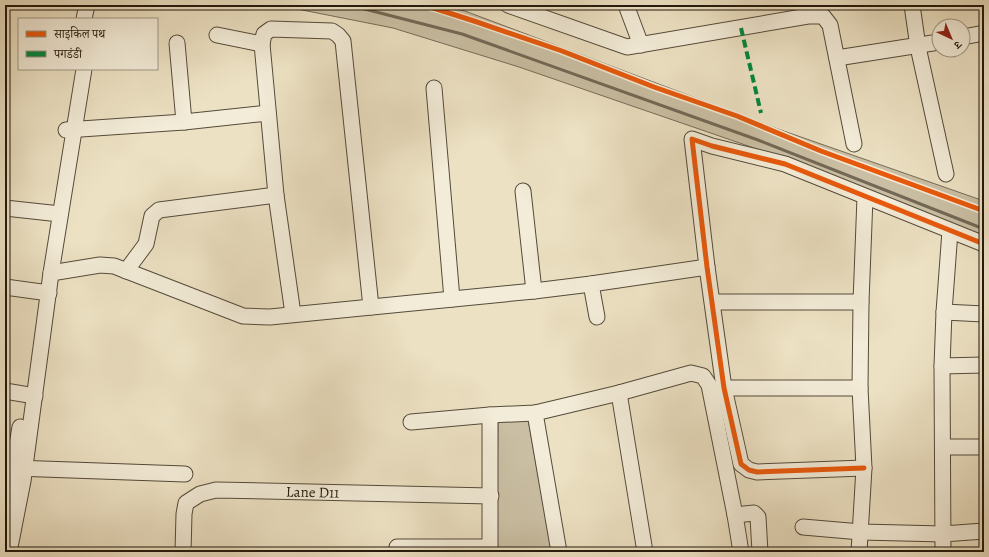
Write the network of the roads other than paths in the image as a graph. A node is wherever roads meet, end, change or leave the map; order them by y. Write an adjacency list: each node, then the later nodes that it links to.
1 (87, 5): 7 (street)
2 (94, 5): 8 (street)
3 (508, 5): 15 (street)
4 (626, 5): 15 (street)
5 (912, 5): 16 (street)
6 (823, 10): 15 (street); 17 (street)
7 (84, 18)
8 (92, 18)
9 (984, 33): 11 (street)
10 (217, 35): 13 (street)
11 (971, 35)
12 (177, 43): 22 (street)
13 (262, 44): 21 (street); 43 (street)
14 (931, 44): 16 (street)
15 (641, 45)
16 (918, 47): 17 (street); 25 (street)
17 (837, 58): 24 (street)
18 (76, 70): 23 (street)
19 (84, 70): 23 (street)
20 (434, 88): 40 (street)
21 (268, 113): 22 (street); 27 (street)
22 (184, 122): 23 (street)
23 (70, 130): 30 (street)
24 (854, 144)
25 (946, 174)
26 (523, 191): 38 (street)
27 (276, 195): 34 (street); 45 (street)
28 (865, 197): 31 (street); 33 (street); 42 (street)
29 (5, 208): 30 (street)
30 (56, 214): 35 (street); 39 (street)
31 (950, 232): 32 (street); 44 (street)
32 (984, 244)
33 (707, 268): 36 (street); 41 (street)
34 (126, 271): 35 (street); 45 (street)
35 (51, 274): 39 (street)
36 (591, 284): 38 (street); 47 (street)
37 (5, 287): 39 (street)
38 (534, 291): 40 (street)
39 (44, 292): 54 (street)
40 (452, 299): 43 (street)
41 (713, 302): 42 (street); 50 (street)
42 (861, 302): 51 (street)
43 (371, 307): 45 (street)
44 (944, 312): 46 (street); 49 (street)
45 (293, 314)
46 (984, 314)
47 (597, 317)
48 (984, 365): 49 (street)
49 (942, 366): 58 (street)
50 (724, 388): 51 (street); 60 (street)
51 (860, 388): 60 (street)
52 (5, 391): 54 (street)
53 (620, 393): 55 (street); 65 (street); 75 (street)
54 (30, 395): 62 (street)
55 (534, 413): 56 (street); 74 (street)
56 (490, 415): 57 (street); 63 (street)
57 (411, 422)
58 (943, 447): 59 (street); 69 (street)
59 (984, 447)
60 (864, 468): 68 (street)
61 (185, 474): 62 (street)
62 (15, 475): 64 (street); 72 (street)
63 (491, 496): 71 (street); 73 (street, Lane D11)
64 (5, 515)
65 (735, 515): 76 (street); 77 (street)
66 (803, 527): 68 (street)
67 (984, 531): 69 (street)
68 (861, 532): 69 (street); 78 (street)
69 (944, 534): 79 (street)
70 (397, 548): 71 (street)
71 (490, 550)
72 (9, 552)
73 (183, 552)
74 (559, 552)
75 (645, 552)
76 (741, 552)
77 (760, 552)
78 (859, 552)
79 (943, 552)

